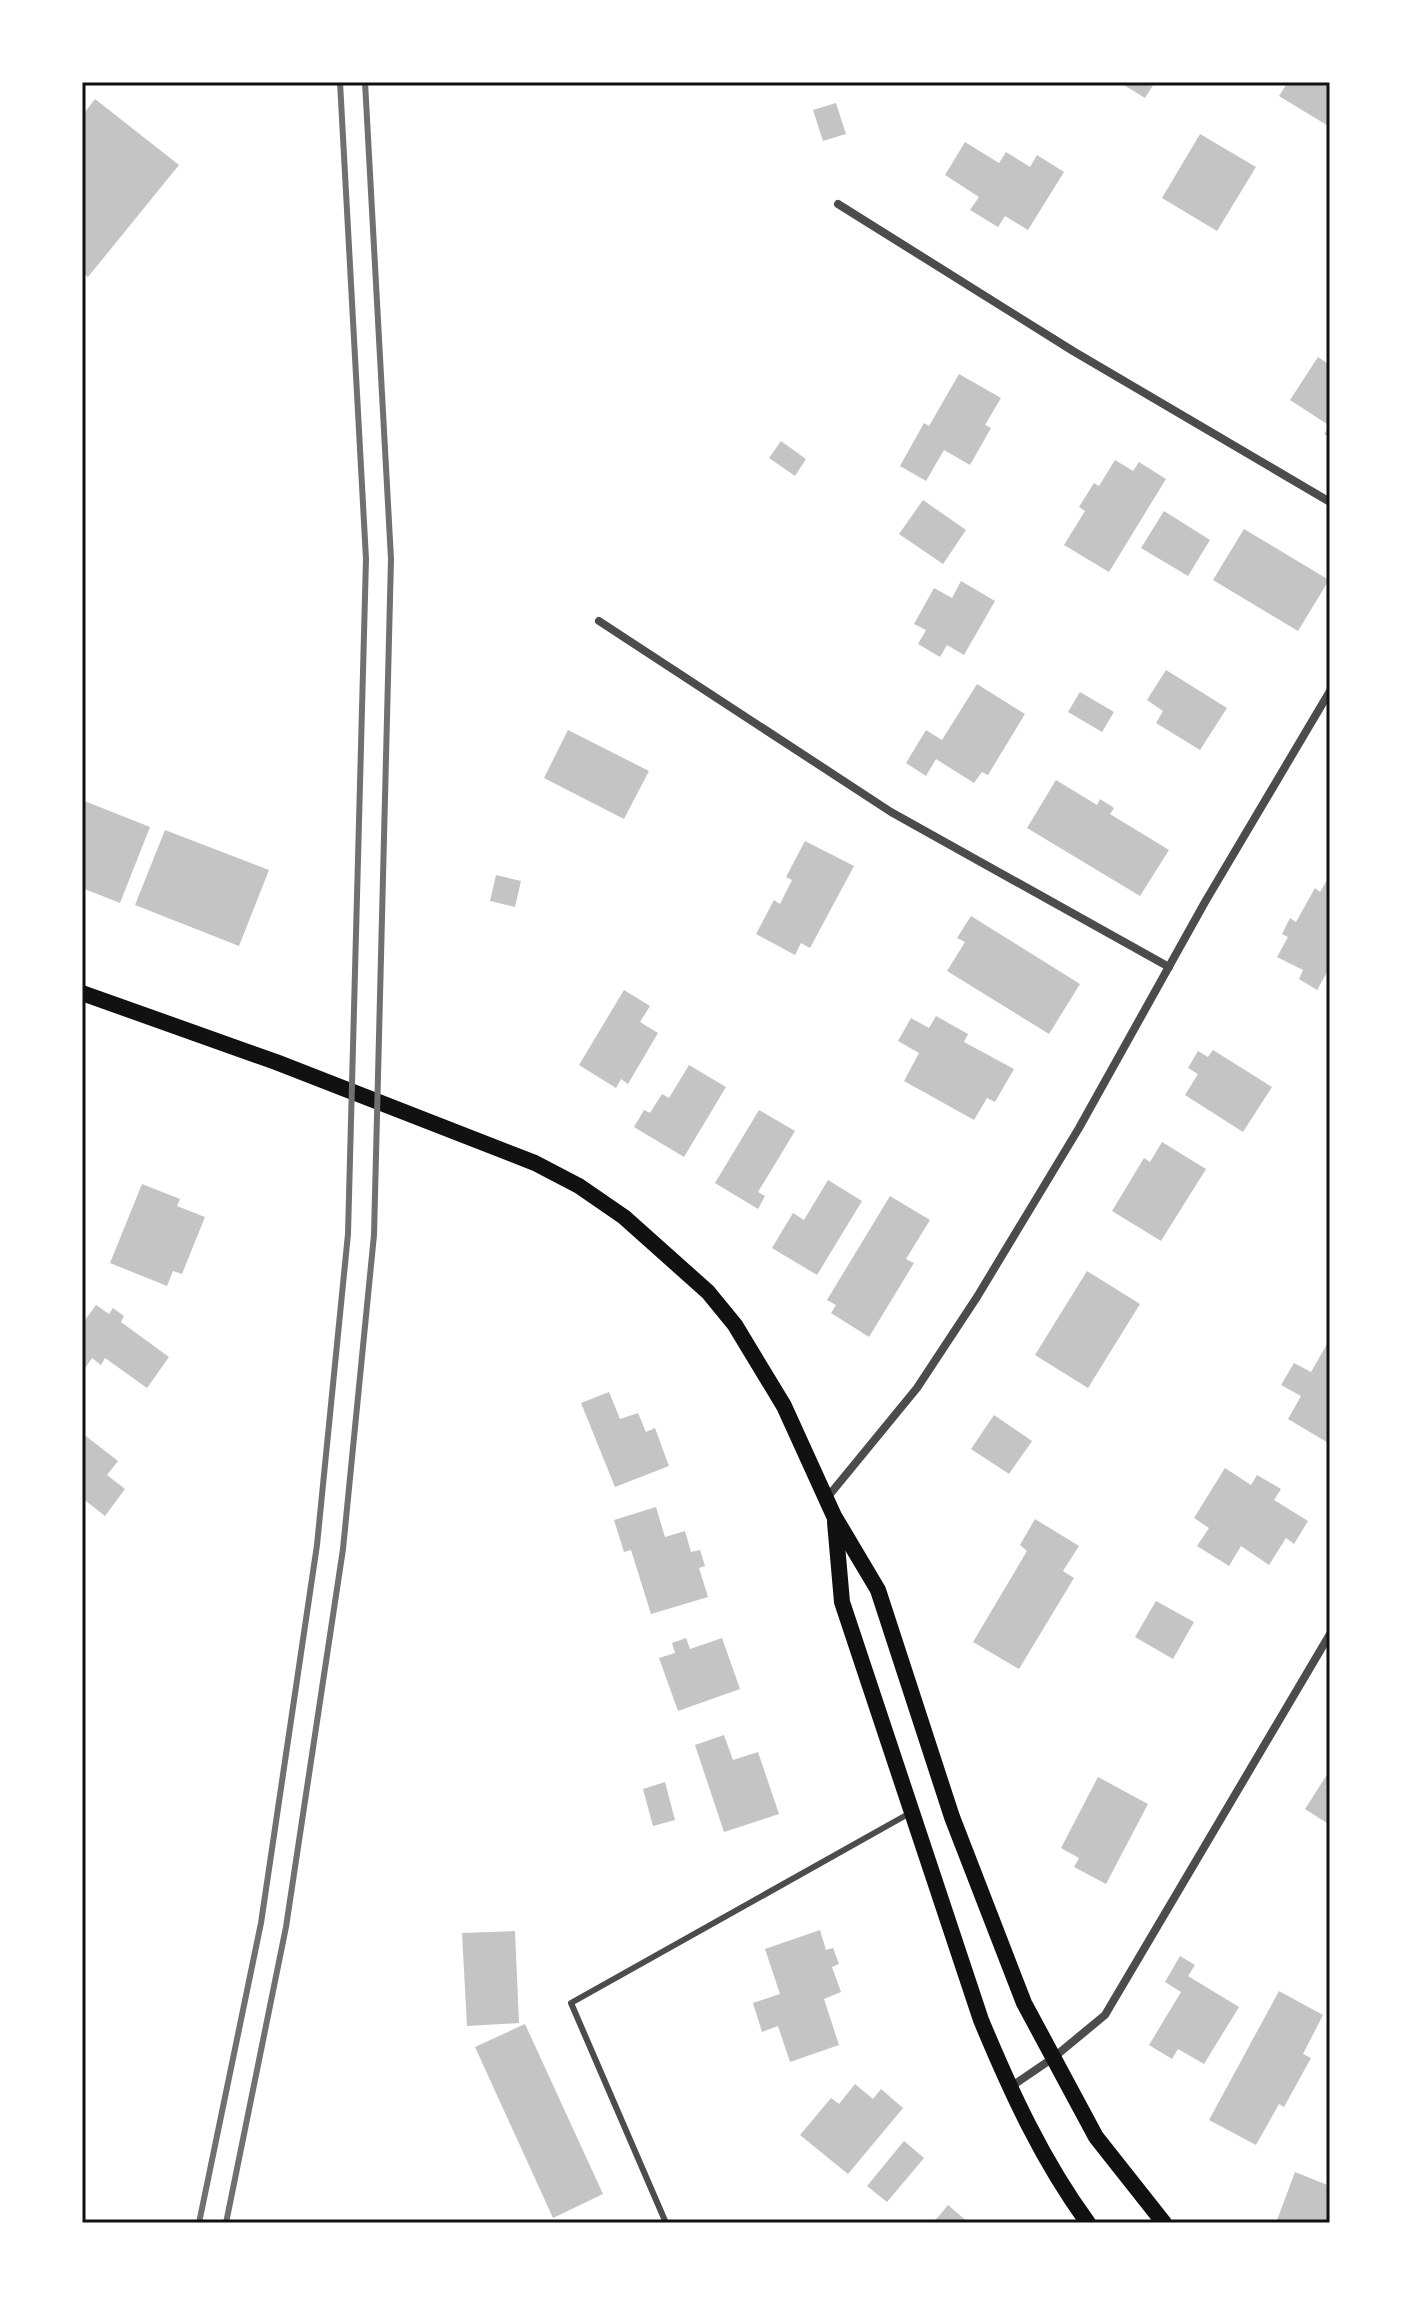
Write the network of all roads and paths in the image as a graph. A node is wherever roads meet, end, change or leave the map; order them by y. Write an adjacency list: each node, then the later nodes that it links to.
1 (838, 204): 2 (street)
2 (1330, 502)
3 (599, 621): 5 (street)
4 (1330, 691): 5 (street)
5 (1169, 967): 7 (street)
6 (82, 993): 7 (main road)
7 (826, 1499): 8 (main road)
8 (834, 1516): 10 (main road); 11 (main road)
9 (1330, 1634): 11 (street)
10 (910, 1813): 12 (main road); 13 (lane)
11 (1053, 2058): 12 (street); 15 (main road)
12 (1009, 2088): 14 (main road)
13 (666, 2223)
14 (1088, 2223)
15 (1164, 2223)

